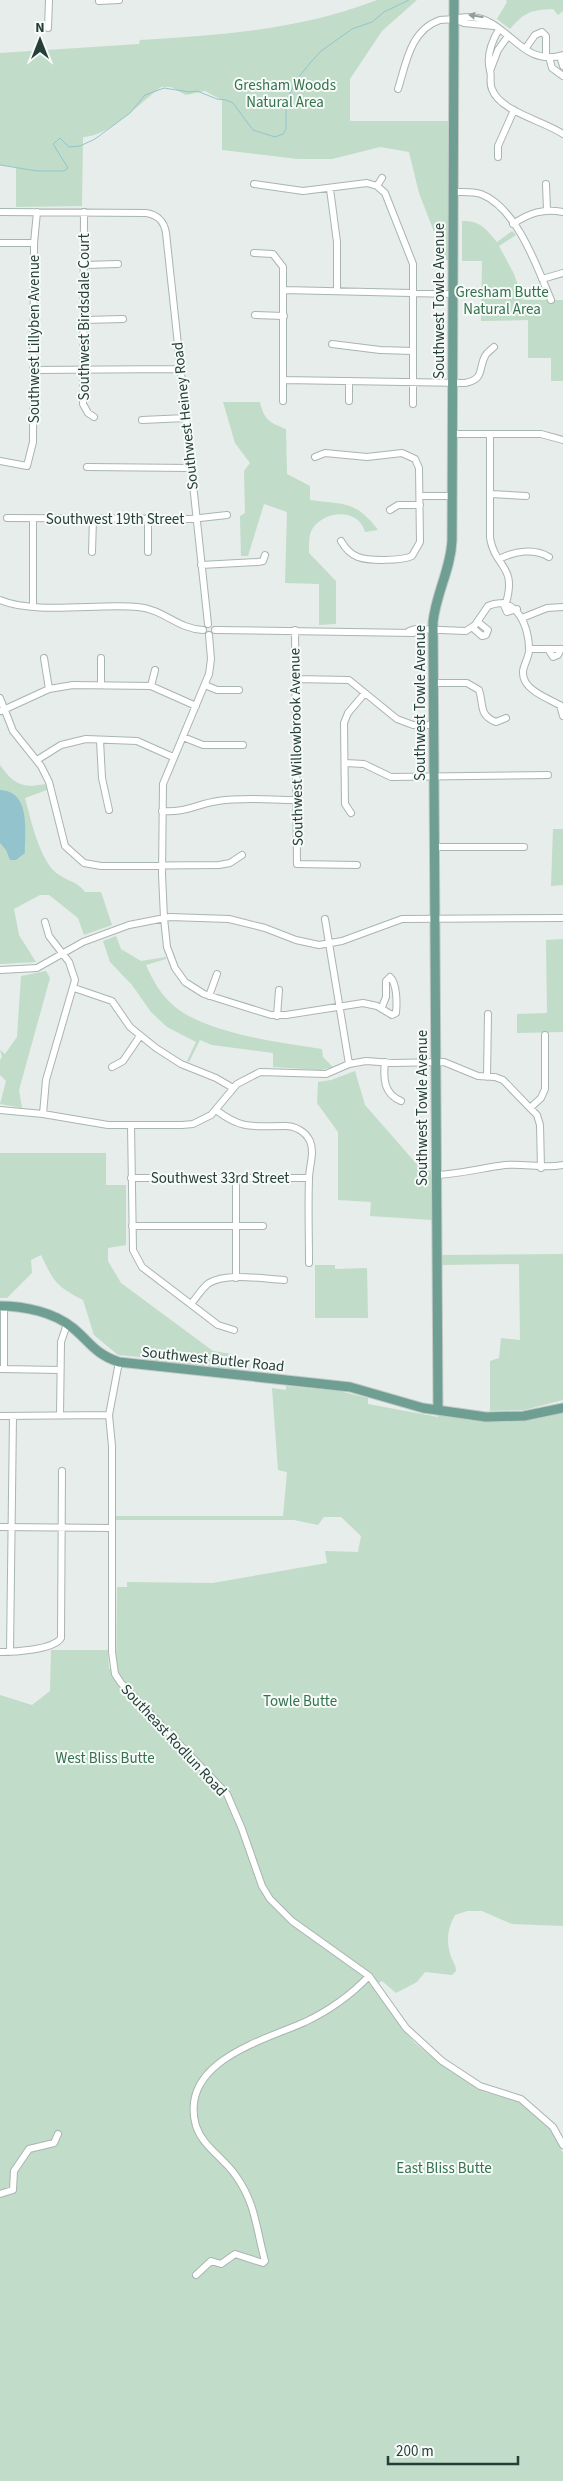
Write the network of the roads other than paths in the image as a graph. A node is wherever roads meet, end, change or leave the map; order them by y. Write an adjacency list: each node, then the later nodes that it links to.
1 (49, 0): 6 (street)
2 (99, 0): 3 (street)
3 (119, 0)
4 (454, 0): 5 (main road, Southwest Towle Avenue)
5 (454, 19): 7 (street); 15 (street); 24 (main road, Southwest Towle Avenue)
6 (48, 28)
7 (497, 28): 8 (street); 13 (street)
8 (508, 36): 9 (street); 13 (street)
9 (525, 49): 11 (street); 11 (street)
10 (562, 56): 11 (street); 12 (street)
11 (548, 57): 14 (street)
12 (563, 66)
13 (490, 71): 16 (street)
14 (563, 76)
15 (398, 88)
16 (514, 110): 17 (street); 18 (street)
17 (563, 134)
18 (498, 157)
19 (382, 178): 22 (street)
20 (254, 184): 23 (street)
21 (546, 184): 25 (street)
22 (377, 186): 23 (street); 40 (street)
23 (330, 189): 39 (street)
24 (454, 192): 30 (street); 41 (main road, Southwest Towle Avenue)
25 (547, 210): 29 (street); 30 (street)
26 (0, 212): 27 (street)
27 (37, 212): 28 (street); 32 (street, Southwest Lillyben Avenue)
28 (84, 212): 35 (street, Southwest Birdsdale Court); 50 (street, Southwest Heiney Road)
29 (563, 212)
30 (513, 224): 37 (street)
31 (0, 243): 32 (street)
32 (34, 243): 51 (street, Southwest Lillyben Avenue)
33 (254, 253): 38 (street)
34 (118, 264): 35 (street)
35 (84, 265): 46 (street, Southwest Birdsdale Court)
36 (563, 273): 37 (street)
37 (542, 279): 42 (street)
38 (284, 290): 39 (street); 44 (street)
39 (337, 291): 40 (street)
40 (414, 293): 41 (street); 49 (street)
41 (453, 294): 56 (main road, Southwest Towle Avenue)
42 (551, 300)
43 (255, 315): 44 (street)
44 (284, 316): 53 (street)
45 (123, 319): 46 (street)
46 (84, 320): 52 (street, Southwest Birdsdale Court)
47 (332, 344): 49 (street)
48 (494, 347): 56 (street)
49 (413, 351): 55 (street)
50 (180, 369): 52 (street); 61 (street, Southwest Heiney Road)
51 (34, 370): 52 (street); 67 (street, Southwest Lillyben Avenue)
52 (83, 370): 60 (street, Southwest Birdsdale Court)
53 (283, 380): 54 (street); 57 (street)
54 (349, 381): 55 (street); 58 (street)
55 (412, 382): 56 (street); 59 (street)
56 (453, 383): 63 (main road, Southwest Towle Avenue)
57 (283, 400)
58 (349, 401)
59 (413, 404)
60 (94, 417)
61 (186, 418): 62 (street); 69 (street, Southwest Heiney Road)
62 (142, 420)
63 (453, 434): 64 (street); 72 (main road, Southwest Towle Avenue)
64 (490, 434): 65 (street); 70 (street)
65 (563, 440)
66 (315, 457): 71 (street)
67 (0, 461)
68 (87, 467): 69 (street)
69 (191, 468): 81 (street, Southwest Heiney Road)
70 (490, 494): 73 (street); 87 (street)
71 (420, 496): 72 (street); 74 (street)
72 (452, 496): 99 (main road, Southwest Towle Avenue)
73 (526, 496)
74 (420, 505): 75 (street); 82 (street)
75 (390, 510)
76 (227, 515): 81 (street, Southwest 19th Street)
77 (7, 518): 78 (street, Southwest 19th Street)
78 (33, 518): 79 (street, Southwest 19th Street); 91 (street)
79 (93, 518): 80 (street, Southwest 19th Street); 83 (street)
80 (148, 518): 81 (street, Southwest 19th Street); 84 (street)
81 (196, 518): 88 (street, Southwest Heiney Road)
82 (341, 541)
83 (92, 552)
84 (148, 552)
85 (265, 555): 88 (street)
86 (549, 557): 87 (street)
87 (499, 559): 90 (street)
88 (201, 565): 95 (street, Southwest Heiney Road)
89 (0, 600): 91 (street)
90 (505, 603): 93 (street); 94 (street)
91 (33, 606): 97 (street)
92 (563, 607): 93 (street)
93 (522, 618): 101 (street)
94 (478, 622): 96 (street); 96 (street)
95 (208, 624): 97 (street); 100 (street)
96 (473, 628): 99 (street)
97 (203, 630): 100 (street)
98 (295, 630): 99 (street); 100 (street); 106 (street, Southwest Willowbrook Avenue)
99 (434, 631): 107 (main road, Southwest Towle Avenue)
100 (212, 633): 109 (street)
101 (529, 649): 102 (street); 116 (street)
102 (562, 649)
103 (44, 658): 111 (street)
104 (101, 658): 108 (street)
105 (155, 670): 110 (street)
106 (295, 679): 113 (street); 129 (street, Southwest Willowbrook Avenue)
107 (435, 683): 119 (street); 120 (main road, Southwest Towle Avenue)
108 (101, 685): 110 (street); 111 (street)
109 (205, 685): 112 (street); 115 (street)
110 (151, 686): 115 (street)
111 (49, 689): 117 (street)
112 (239, 690)
113 (365, 693): 120 (street); 126 (street)
114 (0, 698): 117 (street)
115 (196, 706): 121 (street)
116 (562, 706): 118 (street)
117 (2, 711): 125 (street)
118 (563, 716)
119 (506, 718)
120 (434, 725): 128 (main road, Southwest Towle Avenue)
121 (183, 737): 123 (street); 124 (street)
122 (100, 740): 124 (street); 125 (street); 130 (street)
123 (243, 745)
124 (173, 757): 131 (street)
125 (37, 760): 136 (street)
126 (345, 763): 128 (street); 132 (street)
127 (548, 775): 128 (street)
128 (434, 776): 133 (main road, Southwest Towle Avenue)
129 (296, 800): 131 (street); 137 (street, Southwest Willowbrook Avenue)
130 (109, 810)
131 (162, 811): 136 (street)
132 (351, 813)
133 (434, 847): 134 (street); 141 (main road, Southwest Towle Avenue)
134 (524, 847)
135 (242, 855): 136 (street)
136 (162, 865): 138 (street)
137 (357, 865)
138 (164, 918): 143 (street); 144 (street); 149 (street)
139 (563, 918): 141 (street)
140 (325, 919): 143 (street)
141 (434, 919): 143 (street); 157 (main road, Southwest Towle Avenue)
142 (46, 922): 144 (street)
143 (330, 944): 150 (street)
144 (62, 955): 145 (street); 147 (street)
145 (0, 970)
146 (217, 974): 149 (street)
147 (74, 988): 155 (street); 166 (street)
148 (279, 990): 153 (street)
149 (209, 996): 153 (street)
150 (340, 1006): 151 (street); 153 (street); 158 (street)
151 (382, 1008): 151 (street)
152 (488, 1014): 160 (street)
153 (277, 1016)
154 (545, 1035): 163 (street)
155 (140, 1036): 159 (street); 161 (street)
156 (385, 1062): 157 (street); 158 (street); 162 (street)
157 (436, 1062): 160 (street); 170 (main road, Southwest Towle Avenue)
158 (349, 1064): 161 (street)
159 (112, 1067)
160 (488, 1077): 163 (street)
161 (233, 1088): 165 (street)
162 (401, 1102)
163 (530, 1108): 169 (street)
164 (0, 1110): 166 (street)
165 (216, 1110): 167 (street); 172 (street)
166 (43, 1114): 167 (street)
167 (131, 1125): 171 (street)
168 (563, 1165): 169 (street)
169 (540, 1168): 170 (street)
170 (436, 1176): 188 (main road, Southwest Towle Avenue)
171 (131, 1178): 173 (street, Southwest 33rd Street); 174 (street)
172 (309, 1178): 173 (street, Southwest 33rd Street); 177 (street)
173 (236, 1179): 175 (street)
174 (132, 1226): 175 (street); 180 (street)
175 (236, 1226): 176 (street); 178 (street)
176 (262, 1226)
177 (309, 1263)
178 (236, 1278): 179 (street); 180 (street)
179 (284, 1280)
180 (191, 1304): 183 (street)
181 (2, 1306): 182 (main road, Southwest Butler Road); 185 (street)
182 (67, 1324): 184 (main road, Southwest Butler Road); 186 (street)
183 (234, 1330)
184 (119, 1362): 188 (main road, Southwest Butler Road); 190 (street, Southeast Rodlun Road)
185 (2, 1369): 186 (street)
186 (60, 1370): 189 (street)
187 (563, 1408): 188 (main road, Southwest Butler Road)
188 (438, 1409)
189 (60, 1415): 190 (street); 192 (street)
190 (109, 1415): 197 (street, Southeast Rodlun Road)
191 (0, 1416): 192 (street)
192 (12, 1416): 195 (street)
193 (62, 1471): 196 (street)
194 (0, 1527): 195 (street)
195 (12, 1527): 196 (street); 199 (street)
196 (62, 1528): 197 (street); 199 (street)
197 (112, 1528): 200 (street, Southeast Rodlun Road)
198 (0, 1652): 199 (street)
199 (10, 1652)
200 (370, 1976): 202 (street, Southeast Rodlun Road); 204 (street)
201 (58, 2134): 203 (street)
202 (563, 2145)
203 (0, 2194)
204 (196, 2275)

